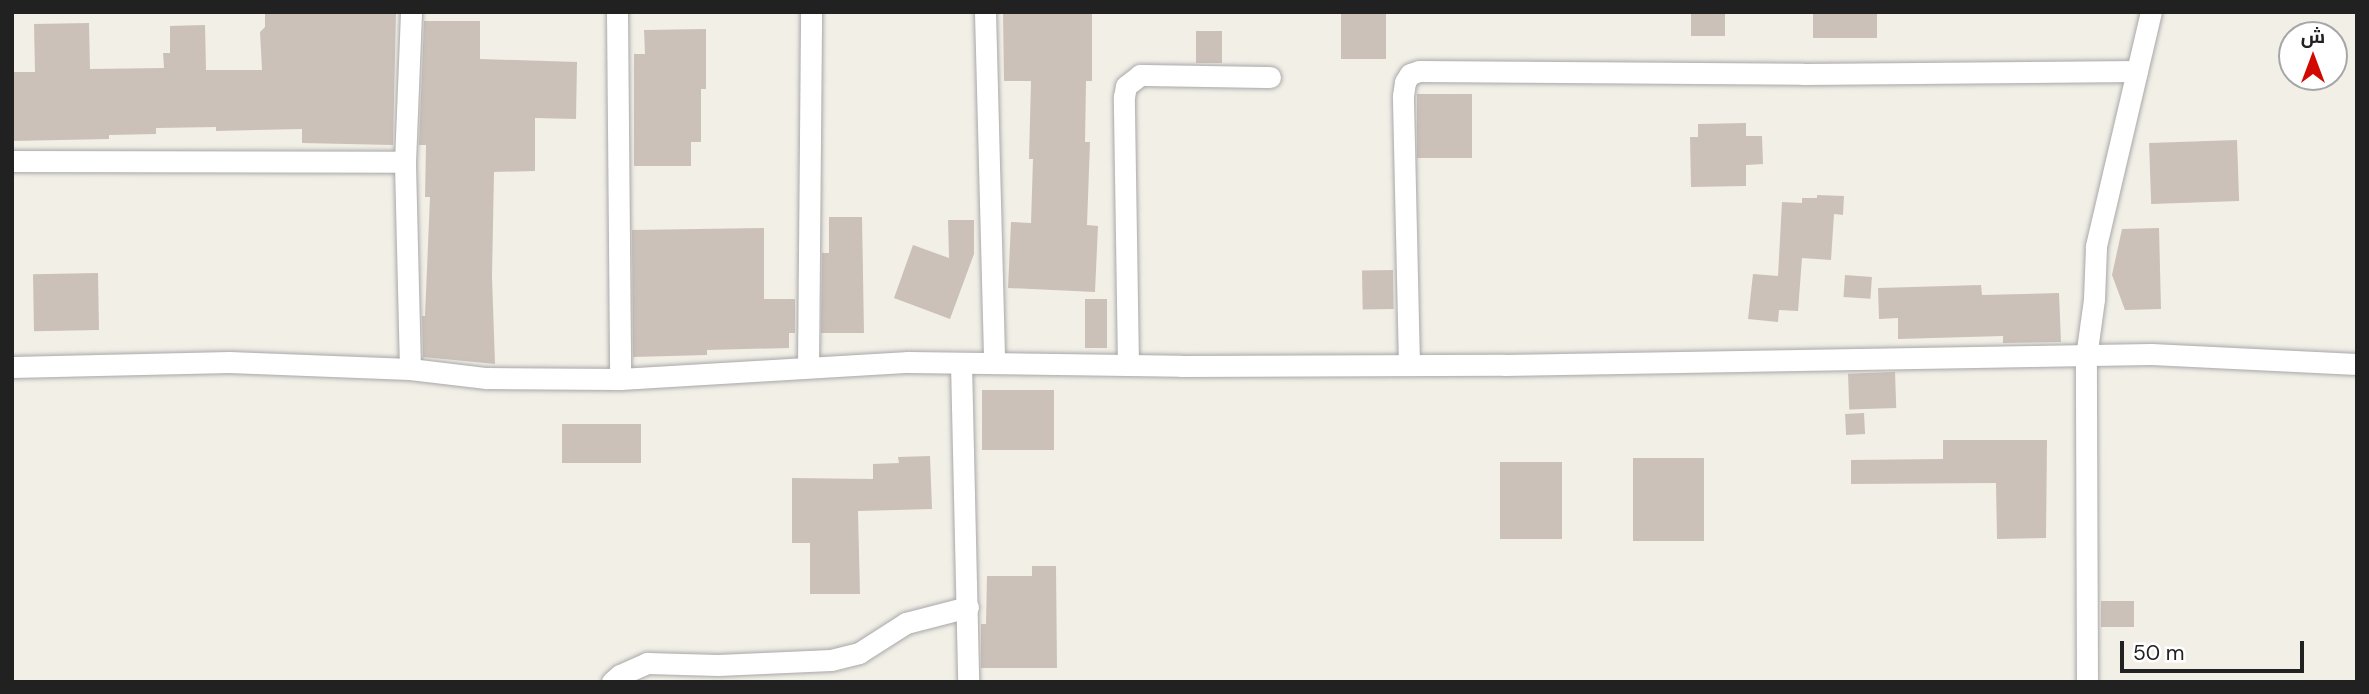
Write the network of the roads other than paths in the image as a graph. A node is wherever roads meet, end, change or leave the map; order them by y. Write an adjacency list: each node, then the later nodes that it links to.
1 (411, 12): 9 (street)
2 (617, 12): 19 (street)
3 (811, 12): 17 (street)
4 (985, 12): 12 (street)
5 (2151, 12): 6 (street)
6 (2137, 71): 10 (street); 15 (street)
7 (1270, 77): 14 (street)
8 (12, 161): 9 (street)
9 (405, 162): 18 (street)
10 (2086, 357): 13 (street); 15 (street); 23 (street)
11 (961, 363): 12 (street); 17 (street); 20 (street)
12 (994, 363): 14 (street)
13 (2357, 364)
14 (1128, 365): 15 (street)
15 (1409, 365)
16 (12, 367): 18 (street)
17 (808, 367): 19 (street)
18 (410, 369): 19 (street)
19 (620, 379)
20 (968, 607): 21 (street); 22 (street)
21 (612, 682)
22 (968, 682)
23 (2087, 682)

